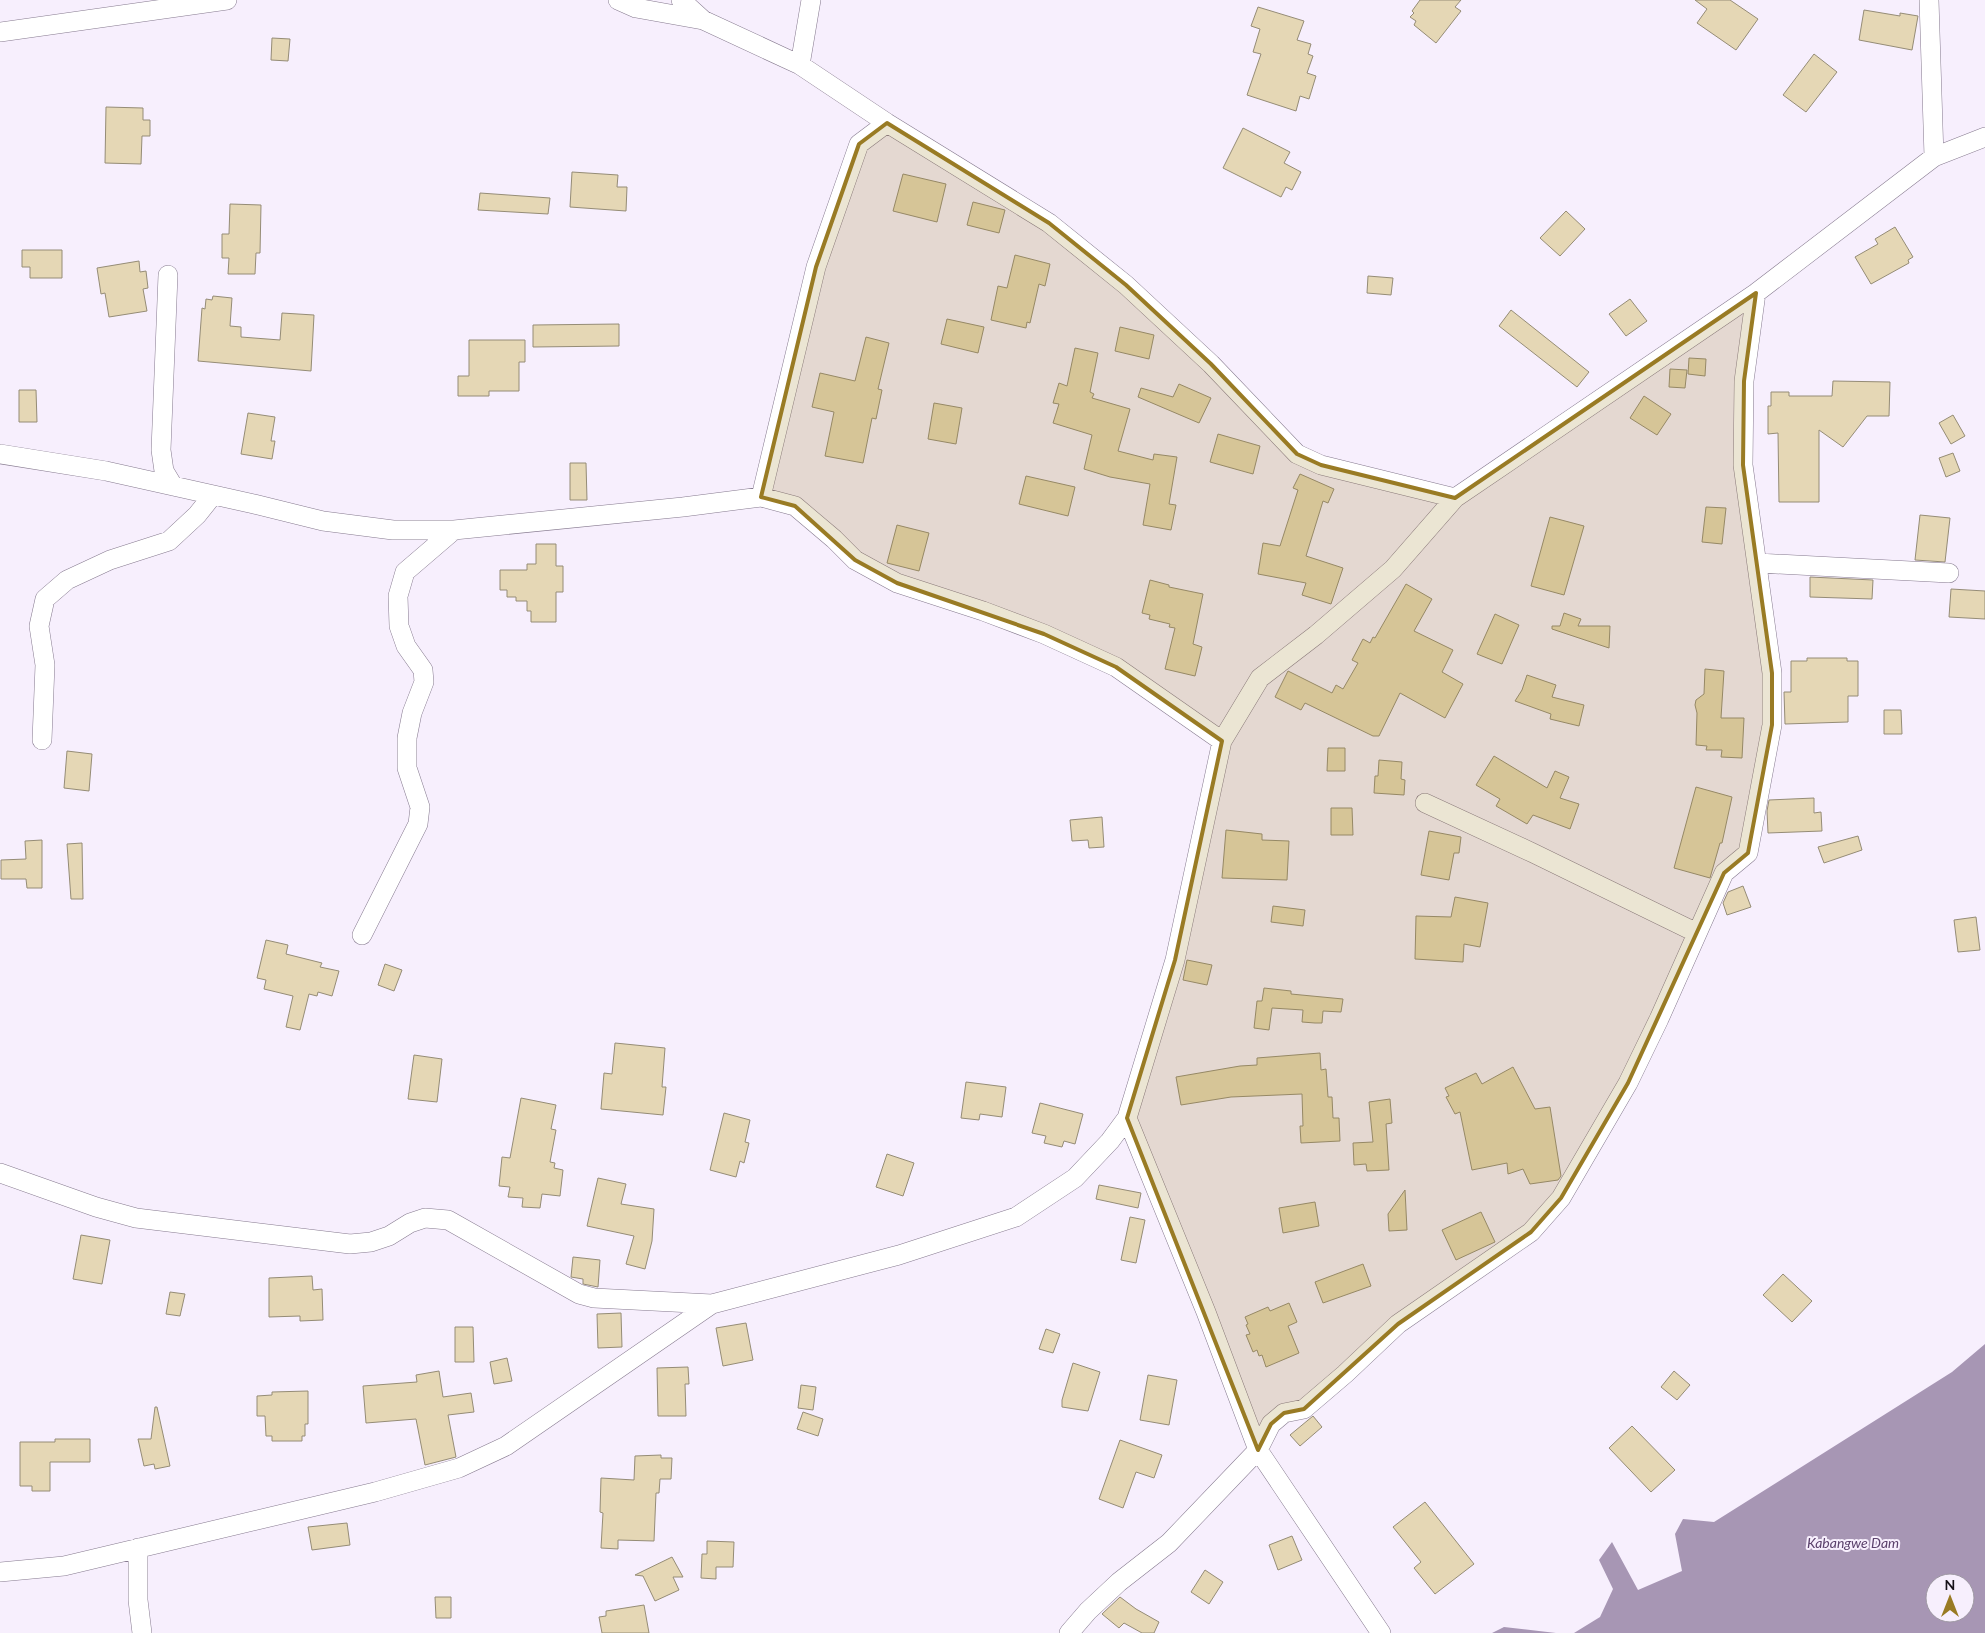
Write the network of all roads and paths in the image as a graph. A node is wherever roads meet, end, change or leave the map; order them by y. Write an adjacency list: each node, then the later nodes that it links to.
1 (226, 0): 8 (street)
2 (618, 0): 7 (street)
3 (681, 0): 7 (street)
4 (703, 0): 7 (street)
5 (811, 0): 9 (street)
6 (1929, 0): 12 (street)
7 (703, 20): 9 (street)
8 (0, 32)
9 (800, 65): 10 (street)
10 (887, 123): 18 (street); 19 (street)
11 (1985, 137): 12 (street)
12 (1934, 157): 14 (street)
13 (168, 275): 16 (street)
14 (1756, 293): 19 (street); 21 (street)
15 (0, 454): 16 (street)
16 (173, 486): 17 (street)
17 (213, 495): 20 (street); 23 (street)
18 (761, 497): 20 (street); 24 (street)
19 (1455, 498): 24 (street)
20 (454, 530): 27 (street)
21 (1758, 563): 22 (street); 26 (street)
22 (1949, 573)
23 (42, 740)
24 (1222, 741): 28 (street)
25 (1425, 803): 26 (street)
26 (1697, 933): 31 (street)
27 (362, 936)
28 (1127, 1118): 30 (street); 31 (street)
29 (0, 1174): 30 (street)
30 (712, 1304): 32 (street)
31 (1258, 1450): 35 (street); 36 (street)
32 (138, 1548): 33 (street); 34 (street)
33 (0, 1572)
34 (142, 1633)
35 (1070, 1633)
36 (1382, 1633)

